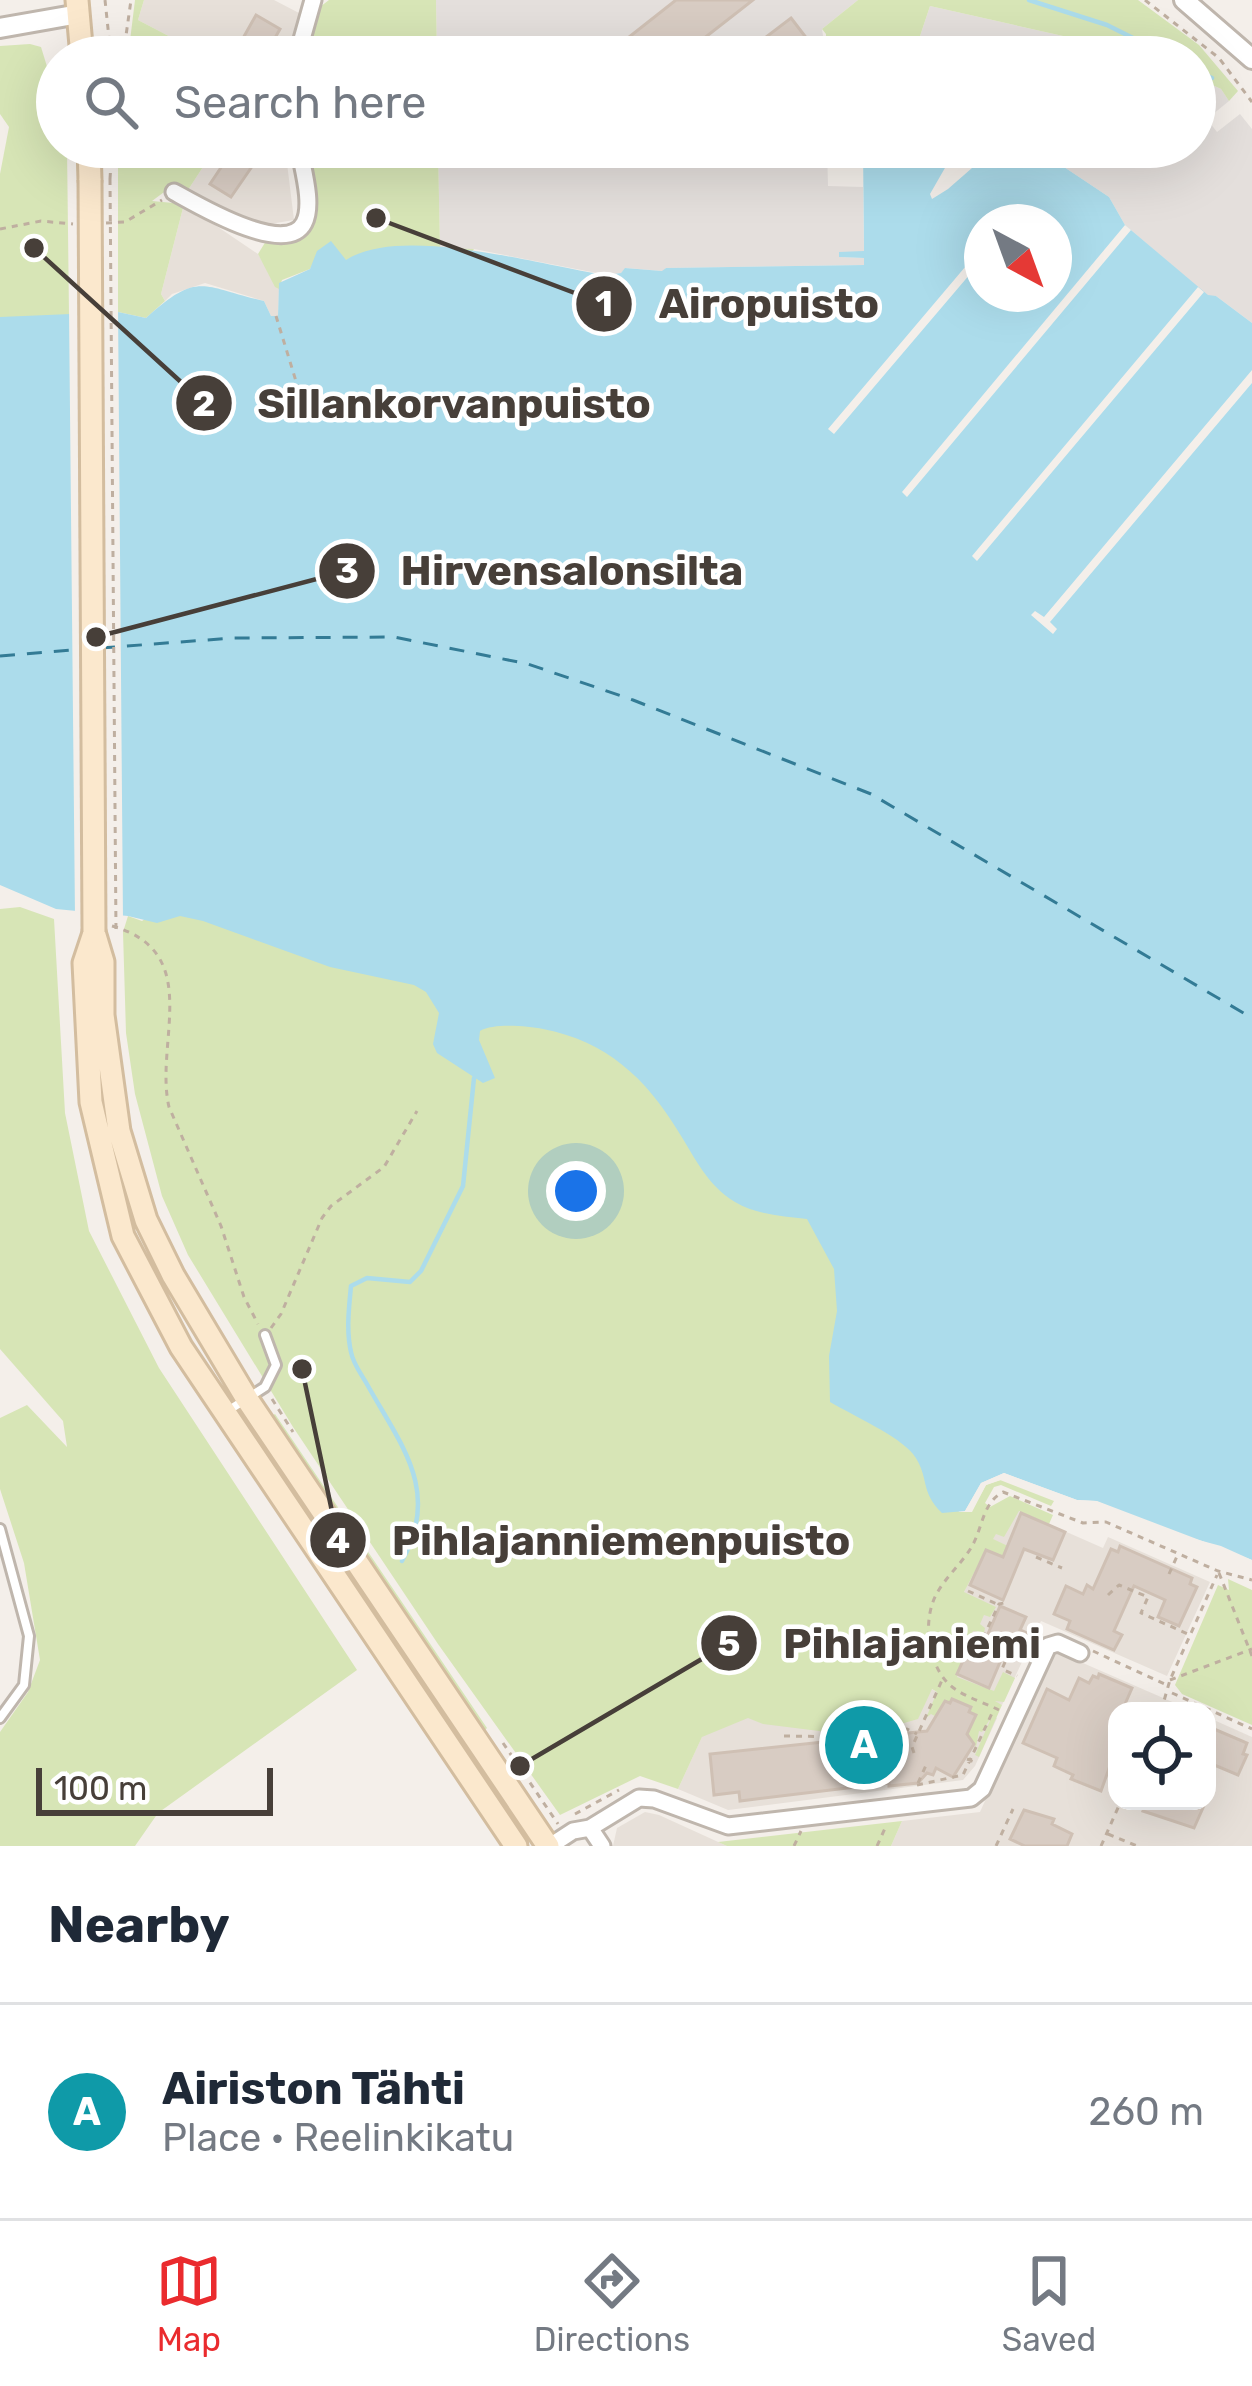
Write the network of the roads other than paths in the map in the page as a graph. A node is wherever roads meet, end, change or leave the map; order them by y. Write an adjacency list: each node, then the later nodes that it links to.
1 (314, 0): 5 (street)
2 (1184, 0): 6 (street)
3 (78, 7): 4 (street)
4 (0, 28)
5 (303, 36)
6 (1252, 59)
7 (96, 168): 10 (main road, bridge)
8 (301, 168): 9 (street)
9 (174, 192)
10 (107, 930): 12 (main road); 13 (main road)
11 (265, 1335): 12 (lane)
12 (247, 1399): 13 (lane); 19 (main road)
13 (225, 1413): 18 (main road)
14 (0, 1529): 16 (lane)
15 (1085, 1649): 17 (street)
16 (0, 1718)
17 (590, 1828): 19 (street); 20 (street); 21 (street)
18 (516, 1846)
19 (549, 1846)
20 (583, 1846)
21 (602, 1846)

